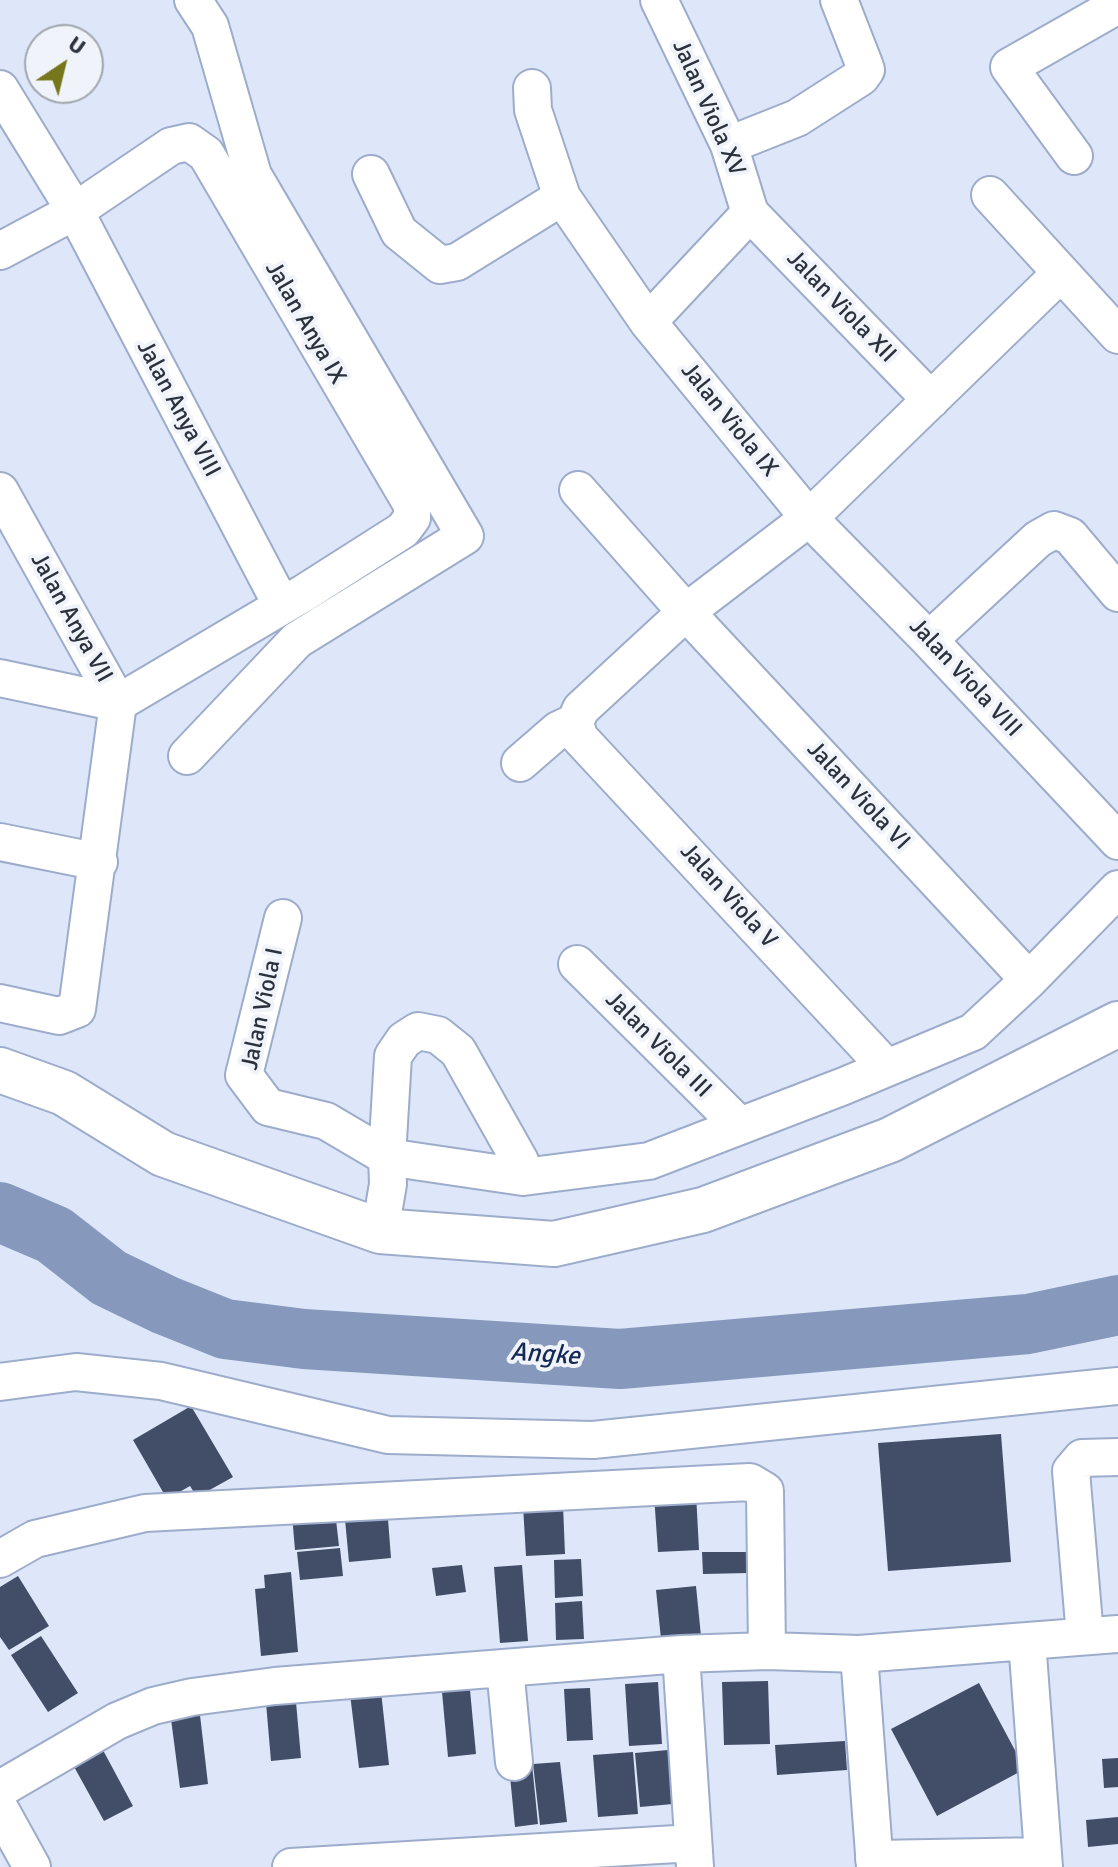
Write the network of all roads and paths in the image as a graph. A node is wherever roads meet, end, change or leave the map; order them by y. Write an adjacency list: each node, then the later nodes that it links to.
1 (193, 0): 29 (street)
2 (659, 0): 7 (street, Jalan Viola XV)
3 (839, 0): 7 (street)
4 (1118, 5): 8 (street)
5 (532, 88): 11 (street, Jalan Viola IX)
6 (0, 89): 12 (street, Jalan Anya VIII)
7 (729, 145): 13 (street, Jalan Viola XV)
8 (1074, 156)
9 (371, 174): 11 (street)
10 (990, 195): 15 (street)
11 (562, 197): 16 (street, Jalan Viola IX)
12 (75, 211): 14 (street); 23 (street, Jalan Anya VIII); 23 (street, Jalan Anya IX)
13 (750, 213): 16 (street); 18 (street, Jalan Viola XII)
14 (0, 251)
15 (1060, 274): 17 (street); 18 (street)
16 (648, 322): 21 (street, Jalan Viola IX)
17 (1118, 335)
18 (931, 400): 21 (street)
19 (578, 490): 24 (street, Jalan Viola VI)
20 (2, 496): 27 (street, Jalan Anya VII)
21 (809, 518): 24 (street); 25 (street, Jalan Viola VIII)
22 (1118, 593): 25 (street)
23 (282, 606): 27 (street)
24 (686, 612): 28 (street); 37 (street, Jalan Viola VI)
25 (929, 640): 31 (street, Jalan Viola VIII)
26 (0, 678): 27 (street)
27 (118, 703): 33 (street)
28 (575, 722): 30 (street); 40 (street, Jalan Viola V)
29 (187, 756)
30 (520, 763)
31 (1118, 841)
32 (0, 842): 33 (street)
33 (99, 862): 38 (street)
34 (1118, 889): 37 (street)
35 (283, 918): 43 (street, Jalan Viola I)
36 (577, 964): 42 (street, Jalan Viola III)
37 (1029, 980): 40 (street)
38 (0, 1003)
39 (1118, 1024): 45 (street)
40 (886, 1067): 42 (street)
41 (0, 1070): 45 (street)
42 (739, 1125): 44 (street)
43 (387, 1157): 44 (street); 44 (street); 45 (street)
44 (523, 1177)
45 (380, 1231)
46 (0, 1382): 47 (street)
47 (1118, 1386)
48 (1118, 1457): 50 (street)
49 (0, 1559): 52 (street)
50 (1101, 1635): 51 (street)
51 (1027, 1641): 54 (street); 60 (street)
52 (767, 1651): 53 (street); 54 (street)
53 (681, 1654): 55 (street); 59 (street)
54 (859, 1654): 61 (street)
55 (505, 1668): 56 (street); 57 (street)
56 (514, 1762)
57 (0, 1789)
58 (0, 1809): 62 (street)
59 (694, 1855): 63 (street)
60 (1044, 1861): 61 (street)
61 (874, 1863)
62 (32, 1867)
63 (291, 1867)

